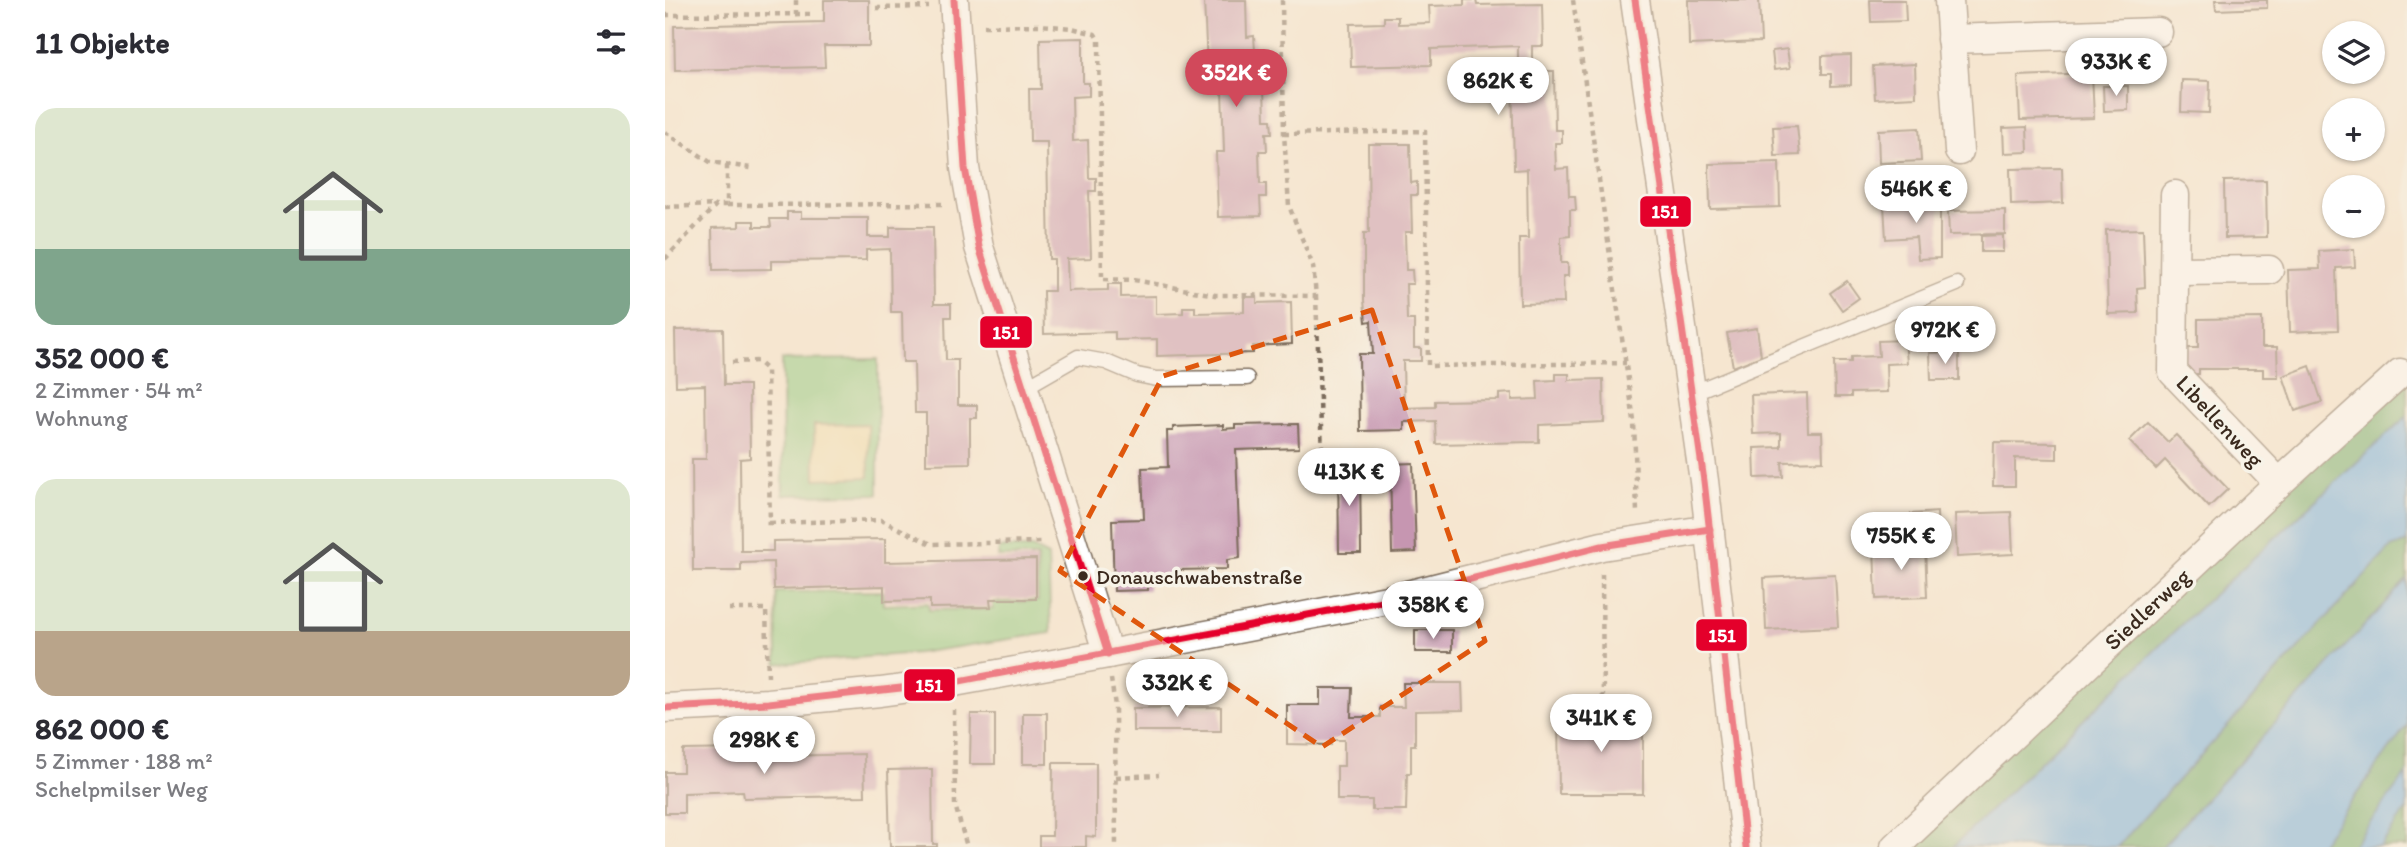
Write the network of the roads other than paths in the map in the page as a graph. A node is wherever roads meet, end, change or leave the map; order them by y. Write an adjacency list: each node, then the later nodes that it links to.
1 (1635, 0): 14 (street)
2 (1949, 0): 5 (street)
3 (955, 11): 13 (street)
4 (2158, 32): 5 (street)
5 (1951, 39): 6 (street)
6 (1959, 150)
7 (2175, 195): 9 (street, Libellenweg)
8 (2269, 270): 9 (street)
9 (2175, 271): 15 (street, Libellenweg)
10 (1957, 284): 14 (lane)
11 (2400, 373): 15 (street, Siedlerweg)
12 (1247, 378): 13 (lane)
13 (1024, 388): 17 (street)
14 (1692, 393): 16 (street)
15 (2279, 483): 20 (street, Siedlerweg)
16 (1710, 528): 17 (street); 19 (street)
17 (1108, 654): 18 (street)
18 (665, 708)
19 (1746, 847)
20 (1895, 847)

